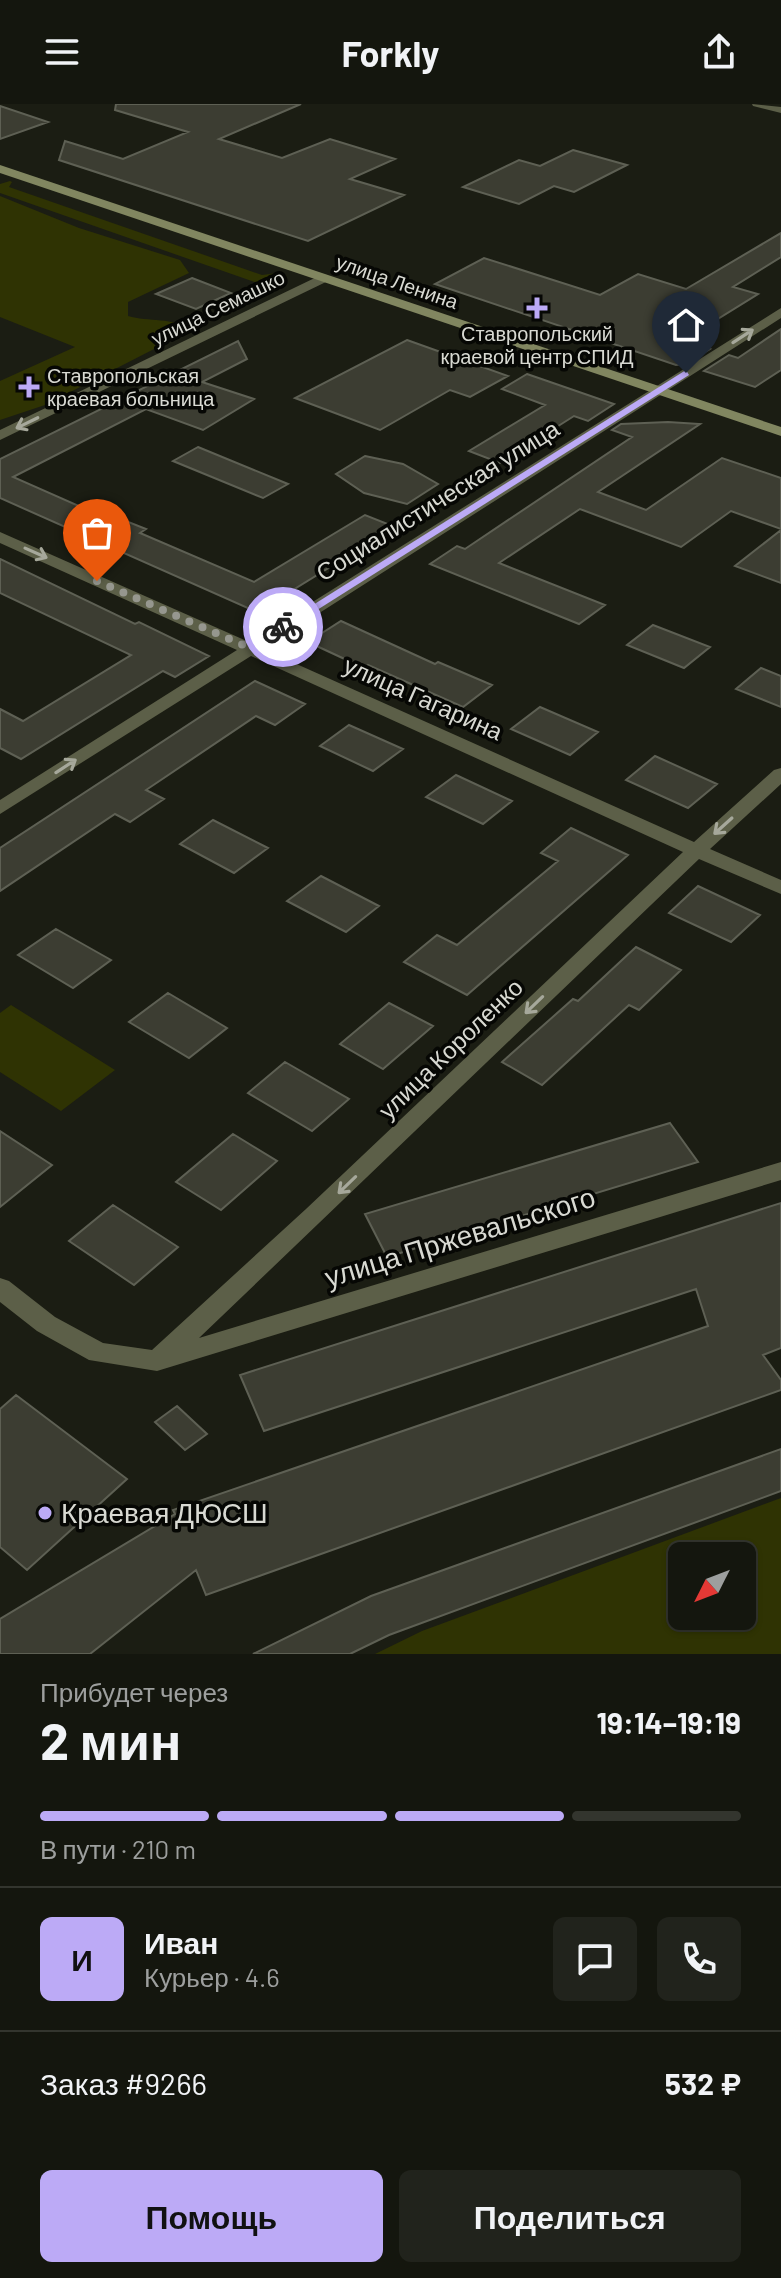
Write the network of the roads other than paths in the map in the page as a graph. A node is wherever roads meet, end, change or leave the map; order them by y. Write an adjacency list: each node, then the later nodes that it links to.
1 (757, 104): 2 (street)
2 (781, 110)
3 (0, 169): 4 (main road, улица Ленина)
4 (323, 278): 6 (main road, улица Ленина); 8 (street, улица Семашко, one-way to 8)
5 (781, 312): 6 (street, Социалистическая улица, one-way to 5)
6 (658, 391): 7 (main road, улица Ленина); 10 (street, Социалистическая улица)
7 (781, 432)
8 (0, 436)
9 (0, 537): 10 (street, улица Гагарина, one-way to 10)
10 (250, 648): 12 (street, Социалистическая улица, one-way to 10); 13 (street, улица Гагарина)
11 (781, 774): 13 (street, улица Короленко, one-way to 13)
12 (0, 808)
13 (696, 849): 14 (street, улица Гагарина); 17 (street, улица Короленко, one-way to 17)
14 (781, 888)
15 (781, 1171): 17 (street, улица Пржевальского)
16 (0, 1288): 17 (street)
17 (157, 1361)

